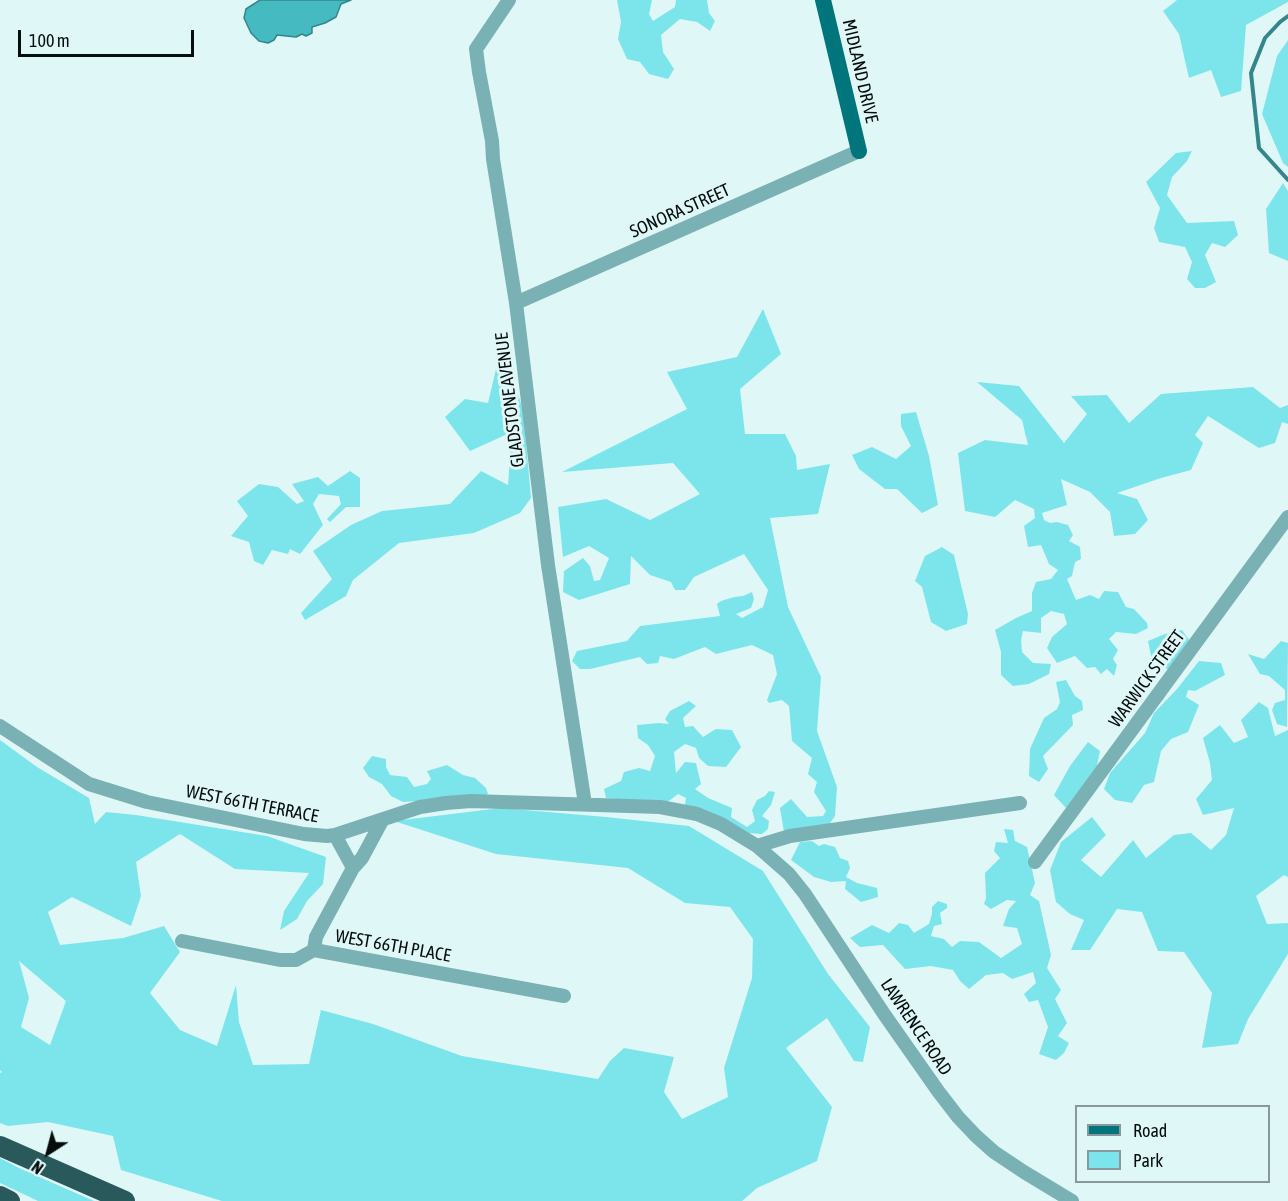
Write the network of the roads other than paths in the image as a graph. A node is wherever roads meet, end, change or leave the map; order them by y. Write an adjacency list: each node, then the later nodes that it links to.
1 (509, 0): 4 (street, GLADSTONE AVENUE)
2 (823, 0): 3 (main road, MIDLAND DRIVE)
3 (859, 151): 4 (street, SONORA STREET)
4 (516, 303): 8 (street, GLADSTONE AVENUE)
5 (1288, 516): 12 (street, WARWICK STREET)
6 (0, 726): 10 (street, WEST 66TH TERRACE)
7 (1020, 803): 11 (street)
8 (585, 804): 9 (street, WEST 66TH TERRACE); 11 (street, WEST 66TH TERRACE)
9 (383, 819): 10 (street, WEST 66TH TERRACE); 13 (street)
10 (335, 835): 13 (street)
11 (757, 846): 21 (street, LAWRENCE ROAD)
12 (1035, 862)
13 (352, 868): 15 (street)
14 (182, 941): 15 (street, WEST 66TH PLACE)
15 (314, 950): 16 (street, WEST 66TH PLACE)
16 (564, 996)
17 (0, 1146): 20 (highway)
18 (0, 1196): 19 (highway)
19 (10, 1201)
20 (124, 1201)
21 (1072, 1201)

